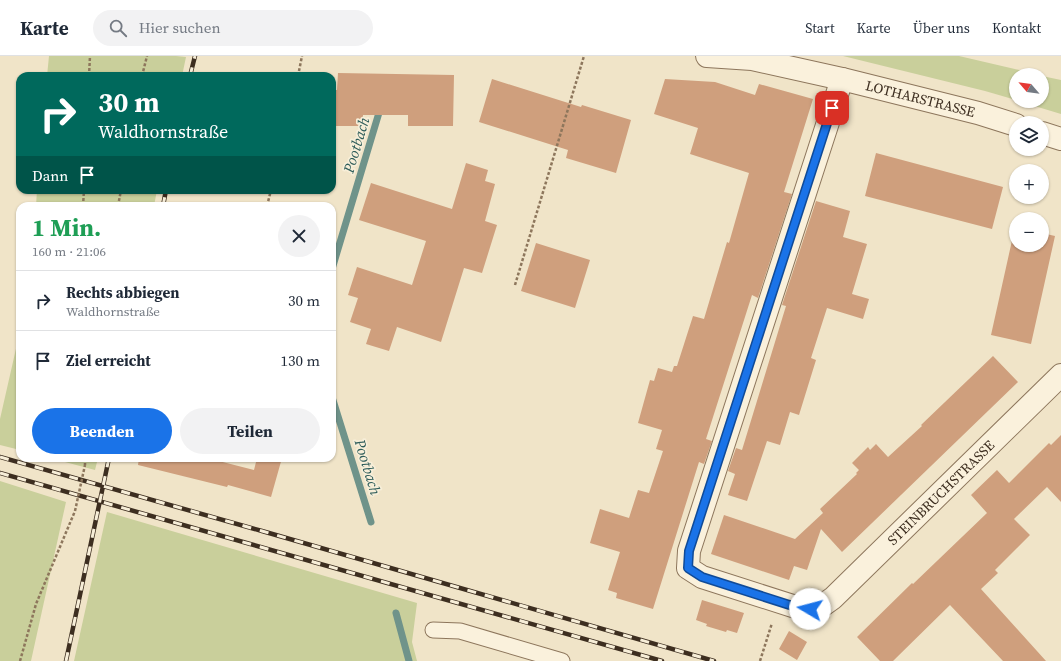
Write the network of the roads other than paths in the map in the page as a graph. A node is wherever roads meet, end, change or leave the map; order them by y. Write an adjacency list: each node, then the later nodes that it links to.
1 (707, 56): 2 (street, LOTHARSTRASSE)
2 (842, 79): 3 (street, LOTHARSTRASSE); 6 (street, STEINBRUCHSTRASSE)
3 (1009, 123)
4 (1049, 135): 5 (street)
5 (1061, 139)
6 (1061, 375)
7 (433, 630): 8 (lane)
8 (562, 661)

